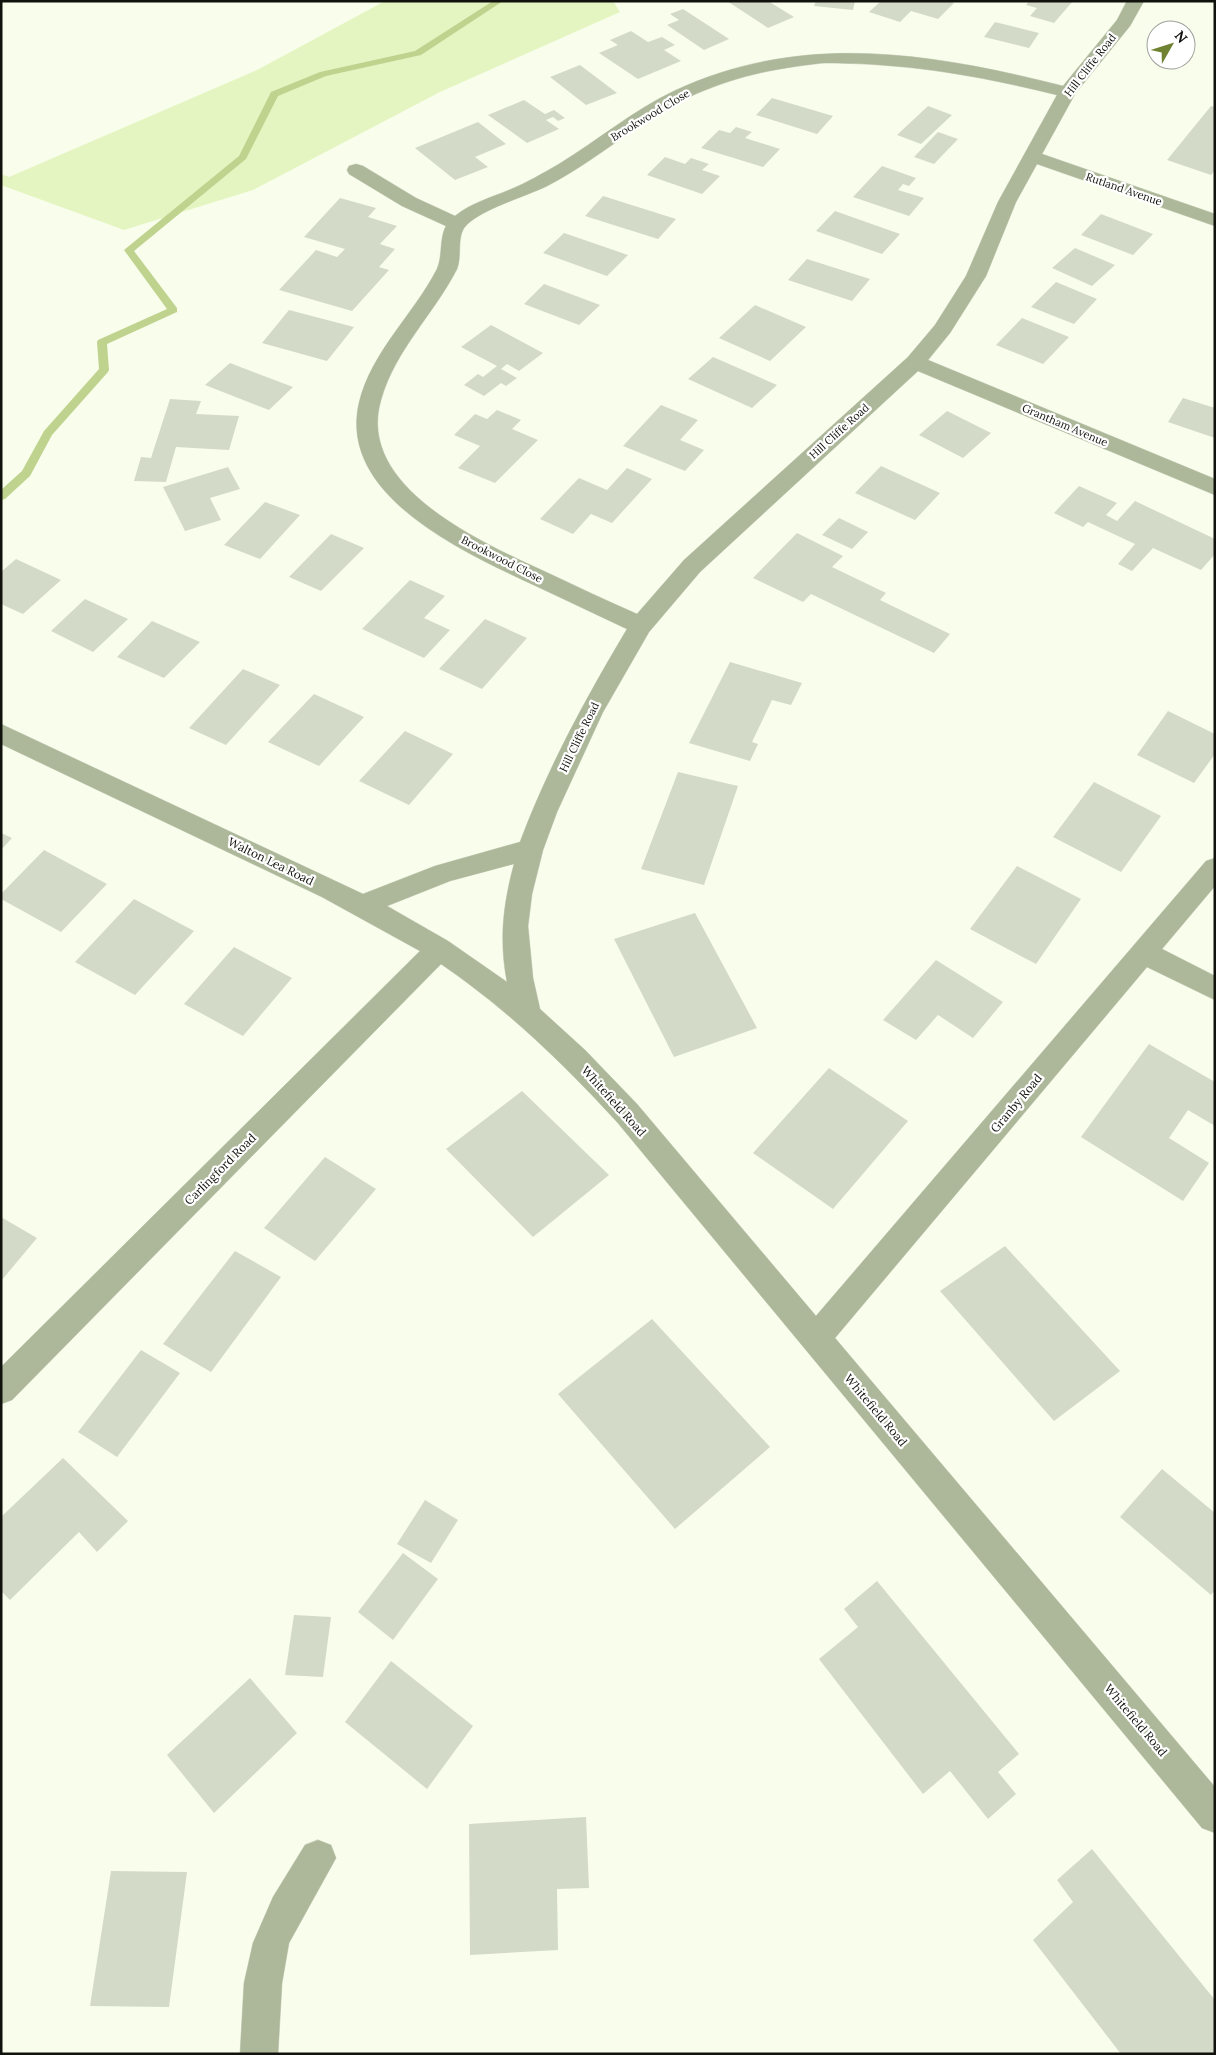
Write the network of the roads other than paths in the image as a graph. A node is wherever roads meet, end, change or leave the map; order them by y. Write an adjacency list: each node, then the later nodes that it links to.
1 (1136, 1): 2 (street, Hill Cliffe Road)
2 (1067, 92): 3 (street, Hill Cliffe Road); 6 (street, Brookwood Close)
3 (1033, 157): 5 (street, Rutland Avenue); 7 (street, Hill Cliffe Road)
4 (356, 170): 6 (street)
5 (1215, 220)
6 (457, 224): 9 (street, Brookwood Close)
7 (915, 362): 8 (street, Grantham Avenue); 9 (street, Hill Cliffe Road)
8 (1215, 488)
9 (641, 626): 11 (street, Hill Cliffe Road)
10 (1, 734): 13 (street, Walton Lea Road)
11 (530, 850): 13 (street); 17 (street, Hill Cliffe Road)
12 (1215, 868): 15 (street, Granby Road)
13 (363, 906): 14 (street, Walton Lea Road)
14 (439, 949): 17 (street, Walton Lea Road); 19 (street, Carlingford Road)
15 (1143, 952): 16 (street); 18 (street, Granby Road)
16 (1215, 989)
17 (527, 1013): 18 (street, Whitefield Road)
18 (816, 1338): 20 (street, Whitefield Road)
19 (1, 1389)
20 (1215, 1815)
21 (318, 1858): 22 (street)
22 (259, 2054)

